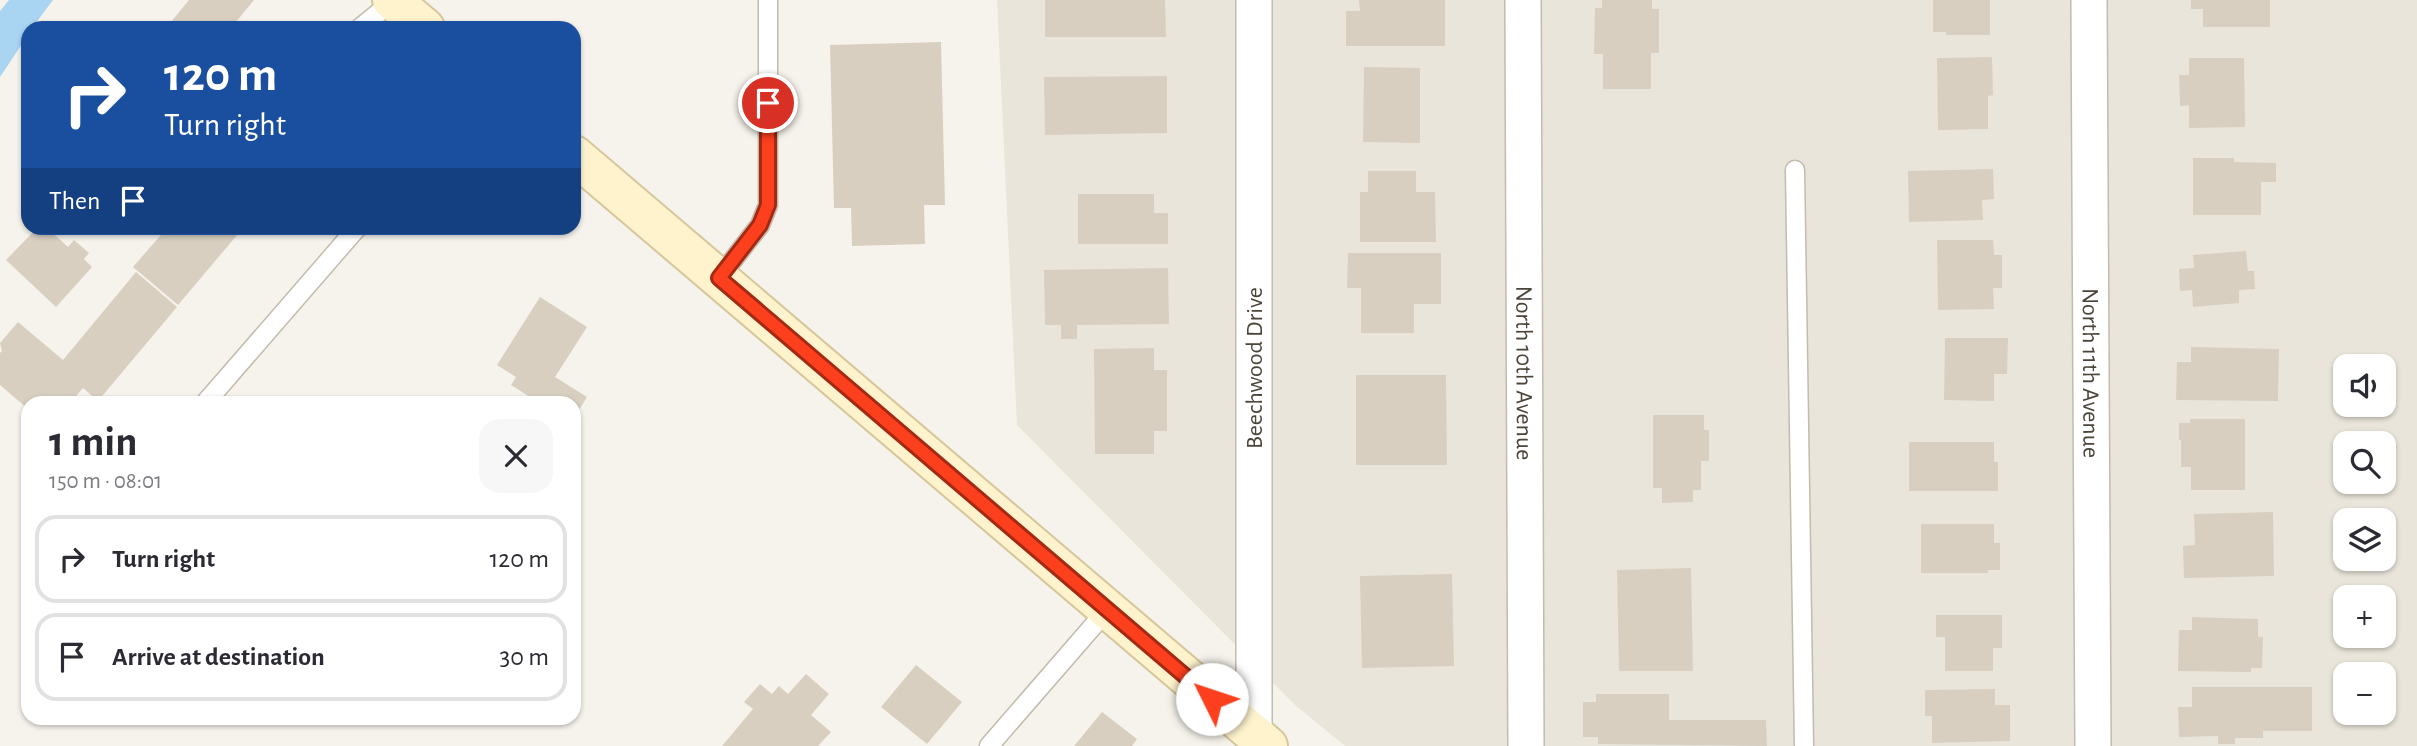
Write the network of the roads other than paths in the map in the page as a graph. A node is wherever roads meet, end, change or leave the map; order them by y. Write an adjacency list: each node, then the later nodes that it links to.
1 (393, 0): 6 (lane); 7 (street)
2 (768, 0): 11 (lane)
3 (1254, 0): 14 (street, Beechwood Drive)
4 (1523, 0): 16 (street, North 10th Avenue)
5 (2089, 0): 18 (street, North 11th Avenue)
6 (368, 21)
7 (417, 21)
8 (581, 161): 11 (street)
9 (1796, 170): 17 (lane)
10 (351, 235): 12 (lane)
11 (719, 278): 13 (street)
12 (211, 396)
13 (1107, 610): 14 (street); 15 (lane)
14 (1261, 741)
15 (989, 746)
16 (1526, 746)
17 (1804, 746)
18 (2093, 746)

